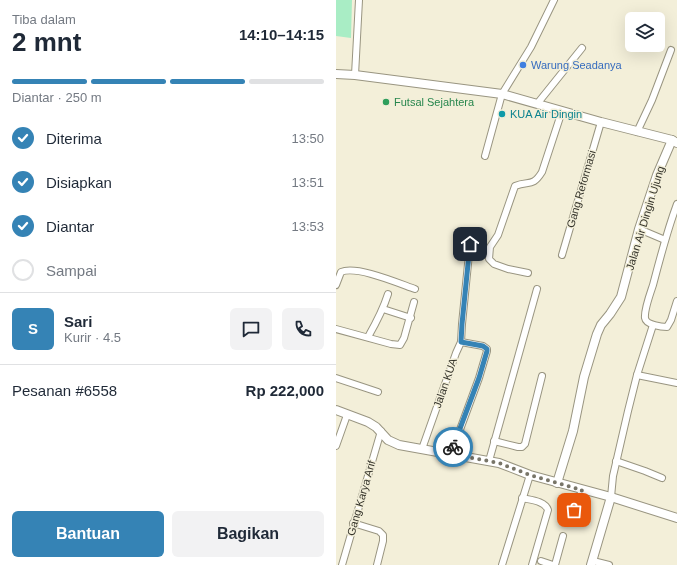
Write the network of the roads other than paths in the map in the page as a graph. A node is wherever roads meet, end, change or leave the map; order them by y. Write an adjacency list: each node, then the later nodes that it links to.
1 (359, 0): 6 (street)
2 (554, 0): 7 (street)
3 (582, 48): 8 (street)
4 (671, 50): 11 (street)
5 (336, 74): 6 (street, Jalan Air Dingin Ujung)
6 (355, 75): 7 (street, Jalan Air Dingin Ujung)
7 (502, 94): 8 (street, Jalan Air Dingin Ujung); 13 (street)
8 (537, 104): 9 (street, Jalan Air Dingin Ujung)
9 (562, 112): 10 (street, Jalan Air Dingin Ujung); 19 (street)
10 (600, 122): 11 (street, Jalan Air Dingin Ujung); 18 (street, Gang Reformasi)
11 (638, 132): 12 (street, Jalan Air Dingin Ujung)
12 (674, 142): 15 (street, Jalan Air Dingin Ujung)
13 (485, 156)
14 (677, 204): 16 (street)
15 (639, 229): 16 (street); 48 (street, Jalan Air Dingin Ujung)
16 (665, 240): 28 (street)
17 (470, 244): 31 (street, Jalan KUA)
18 (562, 255)
19 (528, 273)
20 (336, 285): 21 (street)
21 (415, 289)
22 (538, 289): 40 (street)
23 (388, 294): 26 (street)
24 (677, 301): 28 (street)
25 (414, 302): 27 (street)
26 (383, 309): 27 (street); 30 (street)
27 (411, 318): 30 (street)
28 (653, 325): 32 (street)
29 (336, 328): 30 (street)
30 (368, 337)
31 (461, 342): 42 (street, Jalan KUA); 43 (street)
32 (637, 375): 35 (street); 45 (street)
33 (542, 376): 40 (street)
34 (336, 378): 36 (street)
35 (677, 384)
36 (378, 392)
37 (336, 410): 38 (street)
38 (346, 415): 39 (street); 41 (street)
39 (381, 431): 42 (street); 54 (street, Gang Karya Arif)
40 (494, 441): 44 (street)
41 (336, 446)
42 (422, 449): 43 (street)
43 (451, 454): 44 (street)
44 (489, 461): 46 (street)
45 (616, 461): 47 (street); 50 (street)
46 (530, 475): 48 (street); 51 (street)
47 (662, 478)
48 (557, 483): 49 (street)
49 (582, 490): 50 (street); 52 (street)
50 (611, 497): 53 (street); 57 (street)
51 (522, 498): 60 (street); 61 (street)
52 (574, 510)
53 (677, 518)
54 (353, 523): 58 (street, Gang Karya Arif); 59 (street)
55 (563, 536): 62 (street)
56 (541, 561): 62 (street)
57 (592, 563): 63 (street)
58 (342, 565)
59 (377, 565)
60 (502, 565)
61 (532, 565)
62 (554, 565)
63 (609, 565)

